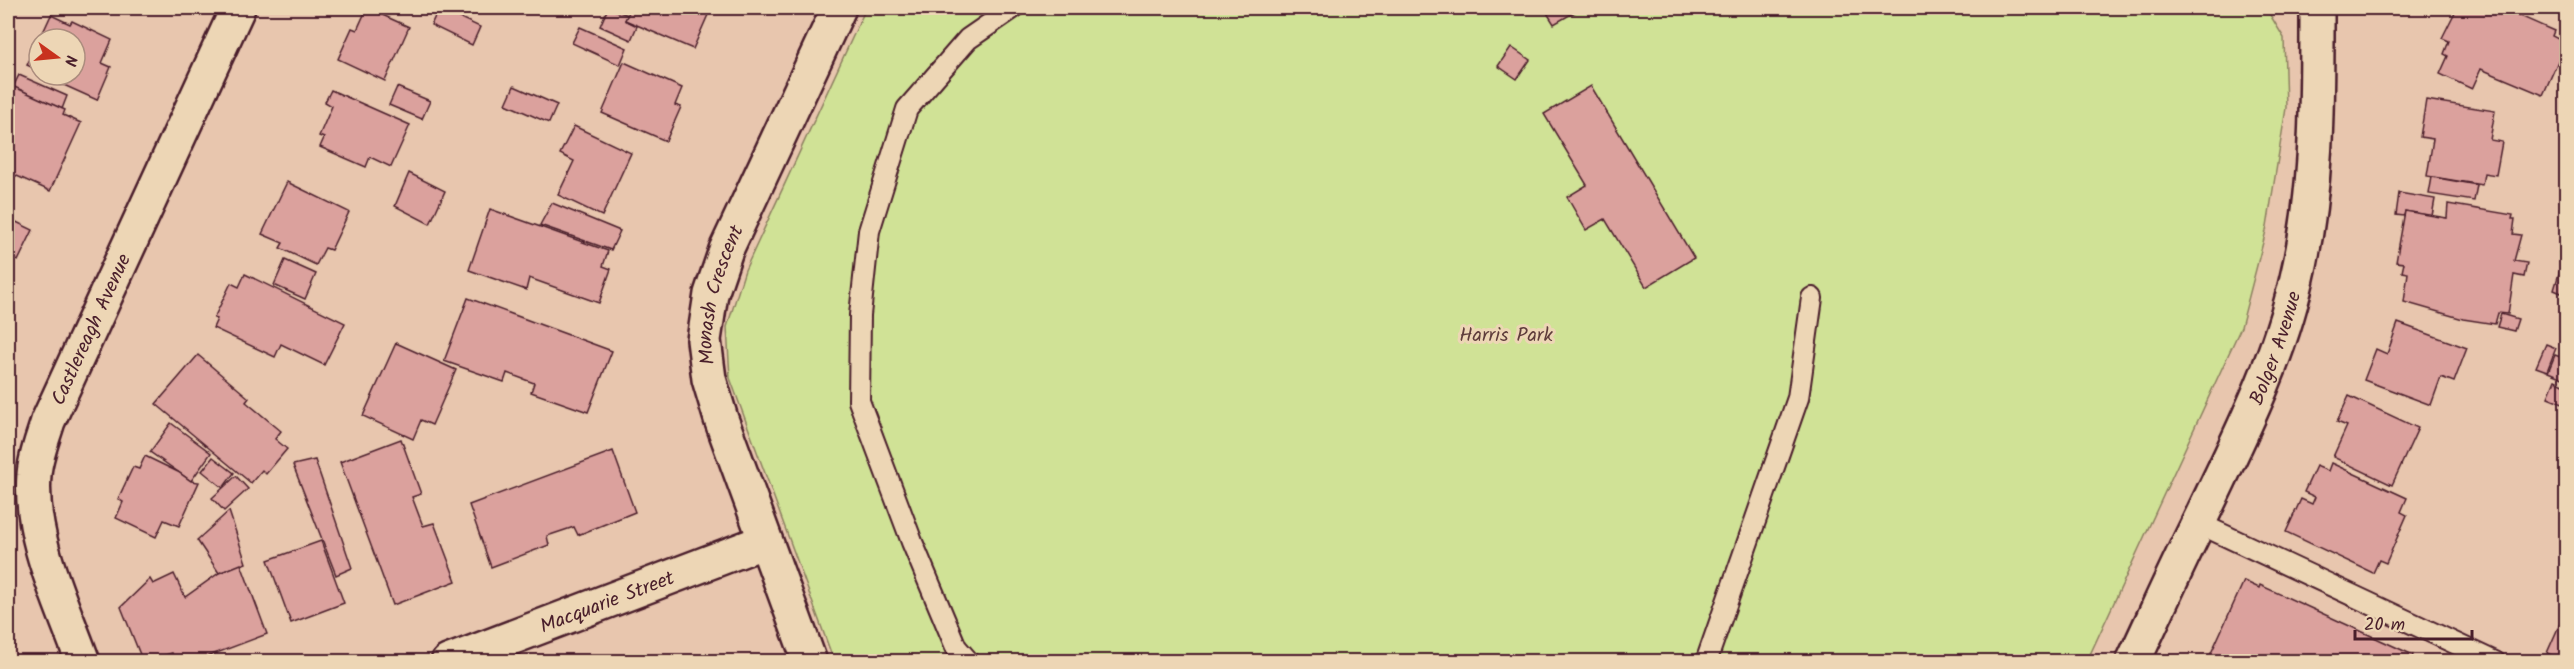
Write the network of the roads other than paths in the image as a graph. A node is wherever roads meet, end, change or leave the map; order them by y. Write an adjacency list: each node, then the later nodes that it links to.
1 (238, 8): 8 (street, Castlereagh Avenue)
2 (838, 8): 7 (street, Monash Crescent)
3 (1013, 8): 11 (lane)
4 (2317, 8): 6 (street, Bolger Avenue)
5 (1812, 298): 12 (lane)
6 (2198, 523): 13 (street, Bolger Avenue); 14 (lane)
7 (765, 541): 9 (street, Macquarie Street); 10 (street, Monash Crescent)
8 (83, 662)
9 (448, 662)
10 (810, 662)
11 (969, 662)
12 (1706, 662)
13 (2133, 662)
14 (2494, 662)

